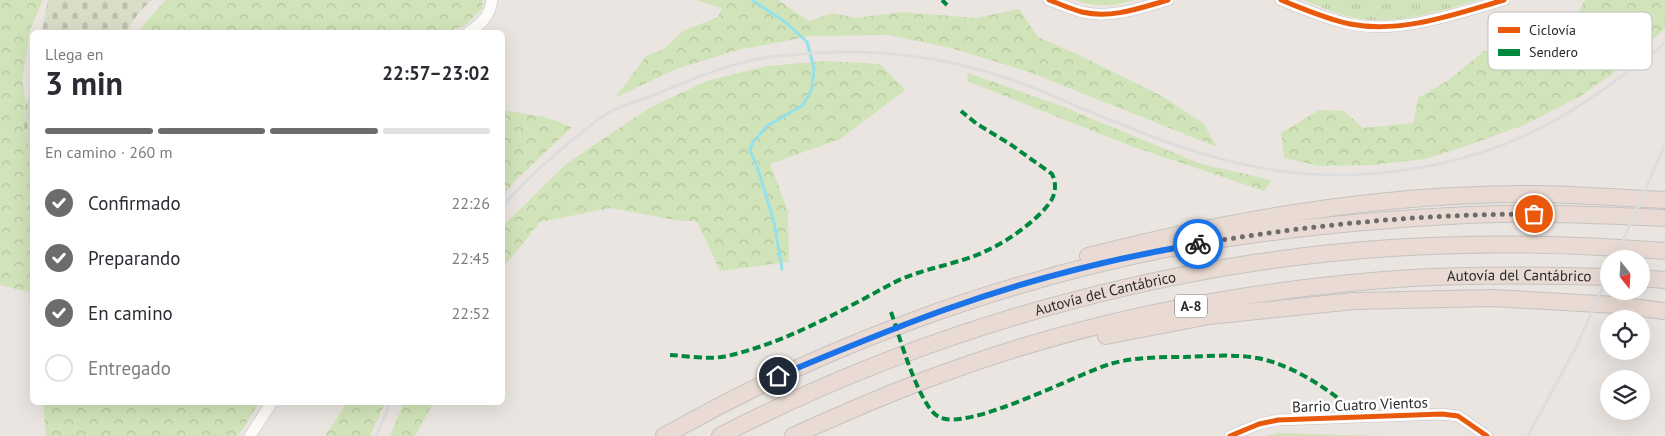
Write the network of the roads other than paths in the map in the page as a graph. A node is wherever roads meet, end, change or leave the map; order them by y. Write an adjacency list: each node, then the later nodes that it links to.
1 (492, 0): 6 (street)
2 (1049, 0): 3 (street)
3 (1168, 0)
4 (1281, 0): 5 (street)
5 (1504, 0)
6 (473, 30)
7 (1665, 200): 14 (highway)
8 (1665, 219): 14 (highway)
9 (1665, 251): 19 (highway, Autovía del Cantábrico / A-8)
10 (1600, 277): 16 (highway, Autovía del Cantábrico / A-8)
11 (1650, 279): 12 (highway)
12 (1665, 280)
13 (1665, 311): 16 (highway)
14 (778, 376): 18 (highway)
15 (270, 405): 17 (street)
16 (847, 412): 20 (highway, Autovía del Cantábrico / A-8)
17 (250, 436)
18 (664, 436)
19 (720, 436)
20 (793, 436)
21 (1230, 436): 22 (street, Barrio Cuatro Vientos)
22 (1487, 436)

